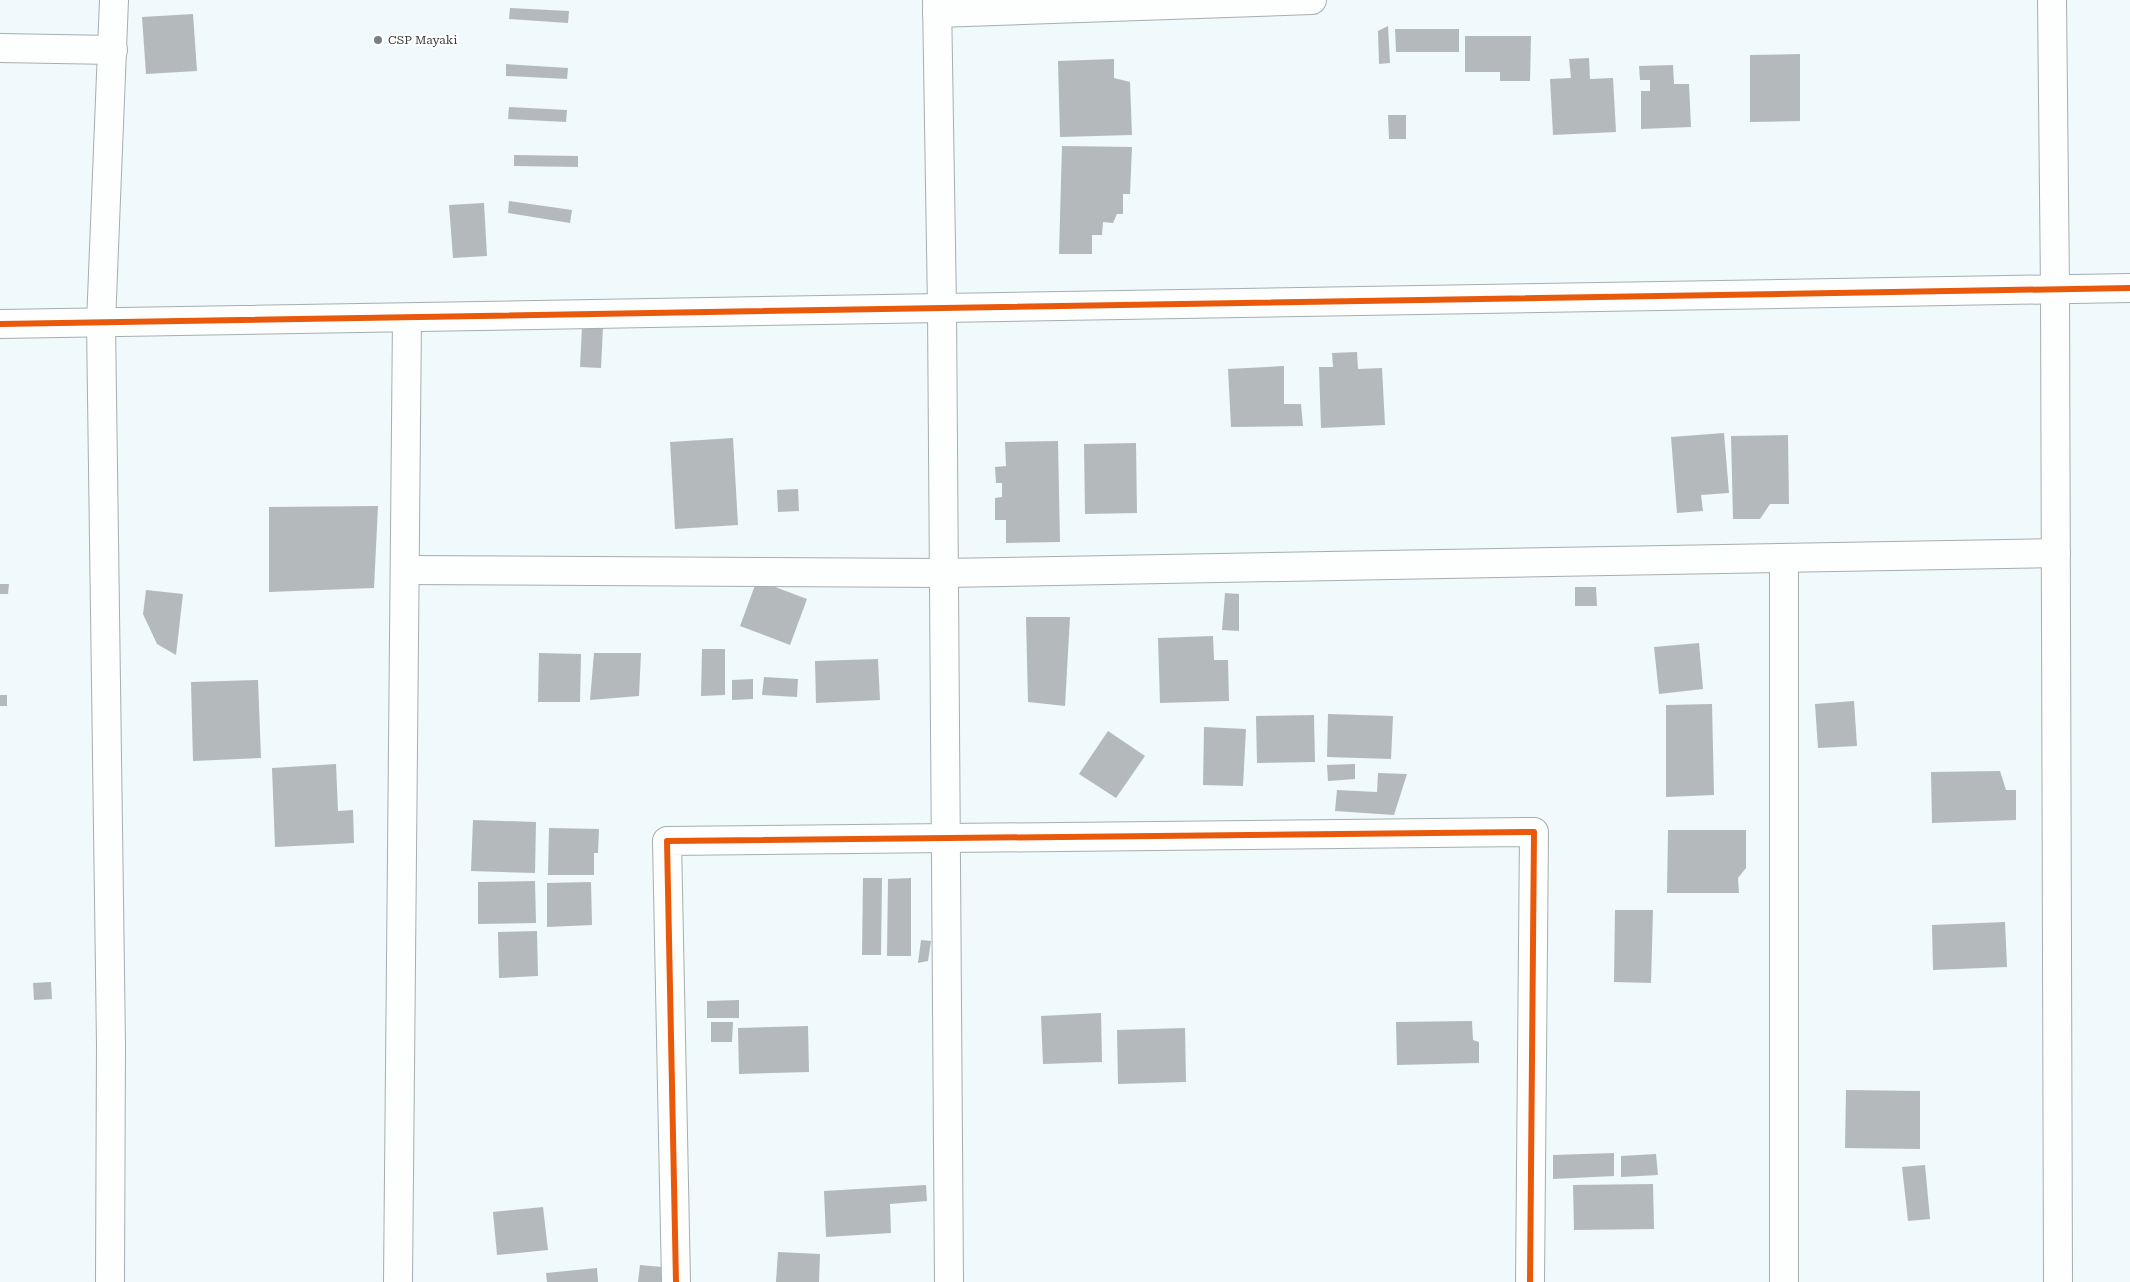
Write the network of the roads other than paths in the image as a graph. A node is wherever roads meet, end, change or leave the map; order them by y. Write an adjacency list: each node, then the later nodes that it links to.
1 (114, 0): 6 (street)
2 (1312, 0): 4 (street)
3 (2052, 0): 8 (street)
4 (937, 7): 9 (street)
5 (0, 48): 6 (street)
6 (113, 50): 11 (street)
7 (2130, 288): 8 (street)
8 (2055, 289): 9 (street); 13 (street)
9 (942, 308): 10 (street); 16 (street)
10 (407, 318): 11 (street); 15 (street)
11 (101, 323): 12 (street); 18 (street)
12 (0, 324)
13 (2056, 553): 14 (street); 24 (street)
14 (1784, 558): 16 (street); 23 (street)
15 (404, 570): 16 (street); 19 (street)
16 (943, 573): 17 (street)
17 (946, 838): 20 (street); 21 (street); 22 (street)
18 (110, 1282)
19 (398, 1282)
20 (676, 1282)
21 (949, 1282)
22 (1530, 1282)
23 (1784, 1282)
24 (2058, 1282)

